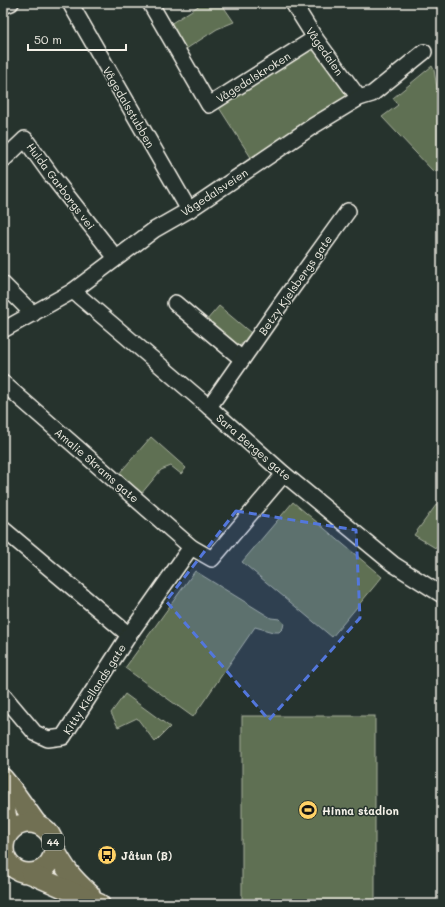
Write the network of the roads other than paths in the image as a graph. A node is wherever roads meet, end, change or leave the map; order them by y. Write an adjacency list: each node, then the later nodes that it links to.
1 (11, 3): 5 (street)
2 (70, 3): 10 (street, Vågedalsstubben)
3 (150, 3): 6 (street, Vågedalskroken)
4 (293, 3): 6 (street, Vågedalen)
5 (3, 6)
6 (315, 38): 8 (street, Vågedalen)
7 (424, 52): 8 (street, Vågedalsveien)
8 (359, 98): 10 (street, Vågedalsveien)
9 (3, 160): 12 (street, Hulda Garborgs vei)
10 (189, 210): 12 (street, Vågedalsveien)
11 (348, 211): 18 (street, Betzy Kjelsbergs gate)
12 (116, 258): 14 (street, Vågedalsveien)
13 (3, 284): 16 (street)
14 (72, 291): 16 (street, Vågedalsveien); 20 (street, Sara Berges gate)
15 (176, 303): 18 (street)
16 (33, 314): 17 (street, Vågedalsveien)
17 (3, 330)
18 (242, 359): 20 (street, Betzy Kjelsbergs gate)
19 (3, 383): 23 (street, Amalie Skrams gate)
20 (209, 408): 21 (street, Sara Berges gate)
21 (284, 474): 23 (street); 24 (street, Sara Berges gate)
22 (3, 529): 25 (street, Kitty Kiellands gate)
23 (191, 548): 25 (street, Kitty Kiellands gate)
24 (442, 595)
25 (129, 636): 26 (street, Kitty Kiellands gate)
26 (3, 695)
27 (3, 778): 29 (main road, 44)
28 (3, 800): 30 (main road, 44)
29 (37, 824): 30 (main road, 44); 31 (main road, 44)
30 (7, 835): 32 (main road, 44)
31 (54, 848): 32 (main road, 44); 33 (main road, 44)
32 (17, 872): 33 (main road, 44)
33 (101, 904)

